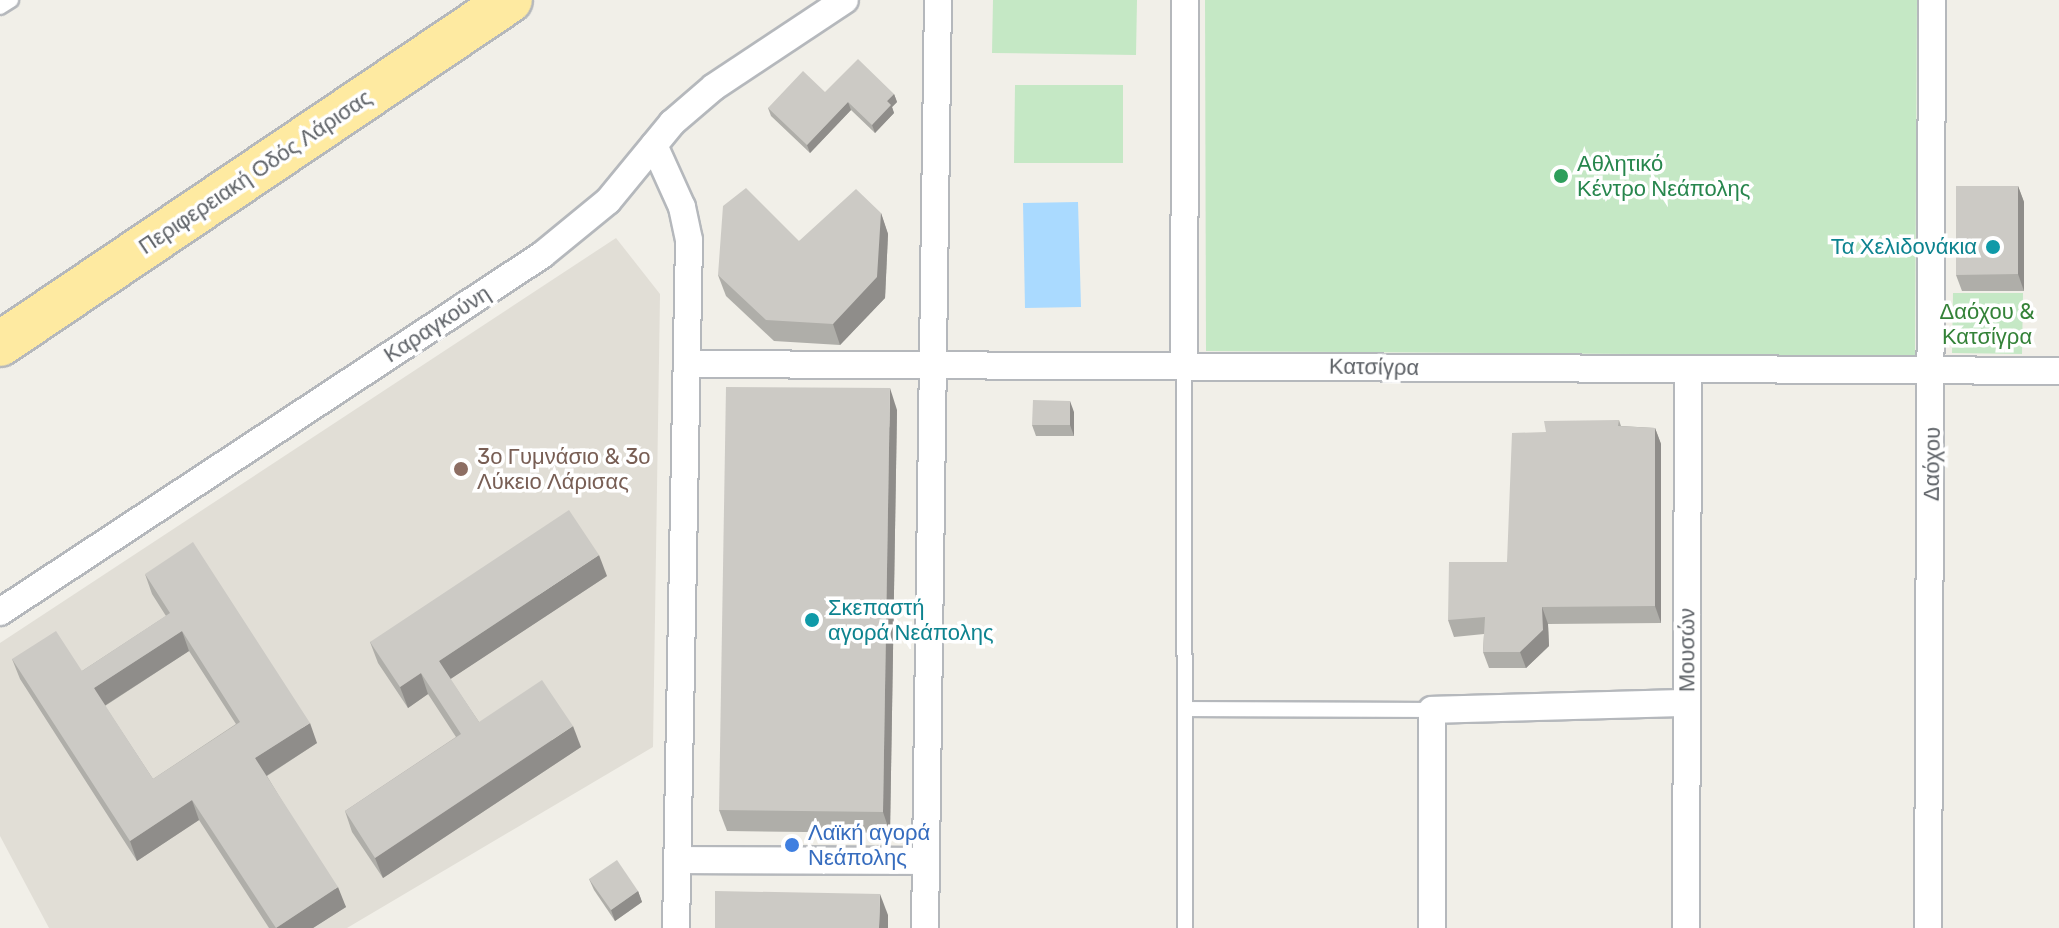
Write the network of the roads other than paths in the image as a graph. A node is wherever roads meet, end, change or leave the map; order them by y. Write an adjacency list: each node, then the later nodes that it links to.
1 (11, 0): 7 (lane)
2 (510, 0): 9 (highway, Περιφερειακή Οδός Λάρισας)
3 (845, 0): 8 (street, Καραγκούνη)
4 (938, 0): 12 (street)
5 (1185, 0): 11 (street)
6 (1932, 0): 14 (street, Δαόχου)
7 (0, 7)
8 (654, 145): 10 (street); 16 (street, Καραγκούνη)
9 (0, 344)
10 (689, 364): 12 (street, Κατσίγρα); 20 (street)
11 (1184, 365): 12 (street, Κατσίγρα); 13 (street, Κατσίγρα); 18 (lane)
12 (935, 368): 21 (street)
13 (1688, 371): 14 (street, Κατσίγρα); 17 (street, Μουσών)
14 (1933, 371): 15 (street, Κατσίγρα); 27 (street, Δαόχου)
15 (2059, 371)
16 (0, 612)
17 (1687, 703): 19 (street); 26 (street, Μουσών)
18 (1185, 709): 19 (lane); 24 (lane)
19 (1432, 710): 25 (street)
20 (678, 860): 21 (street); 22 (street)
21 (925, 861): 23 (street)
22 (676, 928)
23 (925, 928)
24 (1185, 928)
25 (1432, 928)
26 (1686, 928)
27 (1928, 928)

